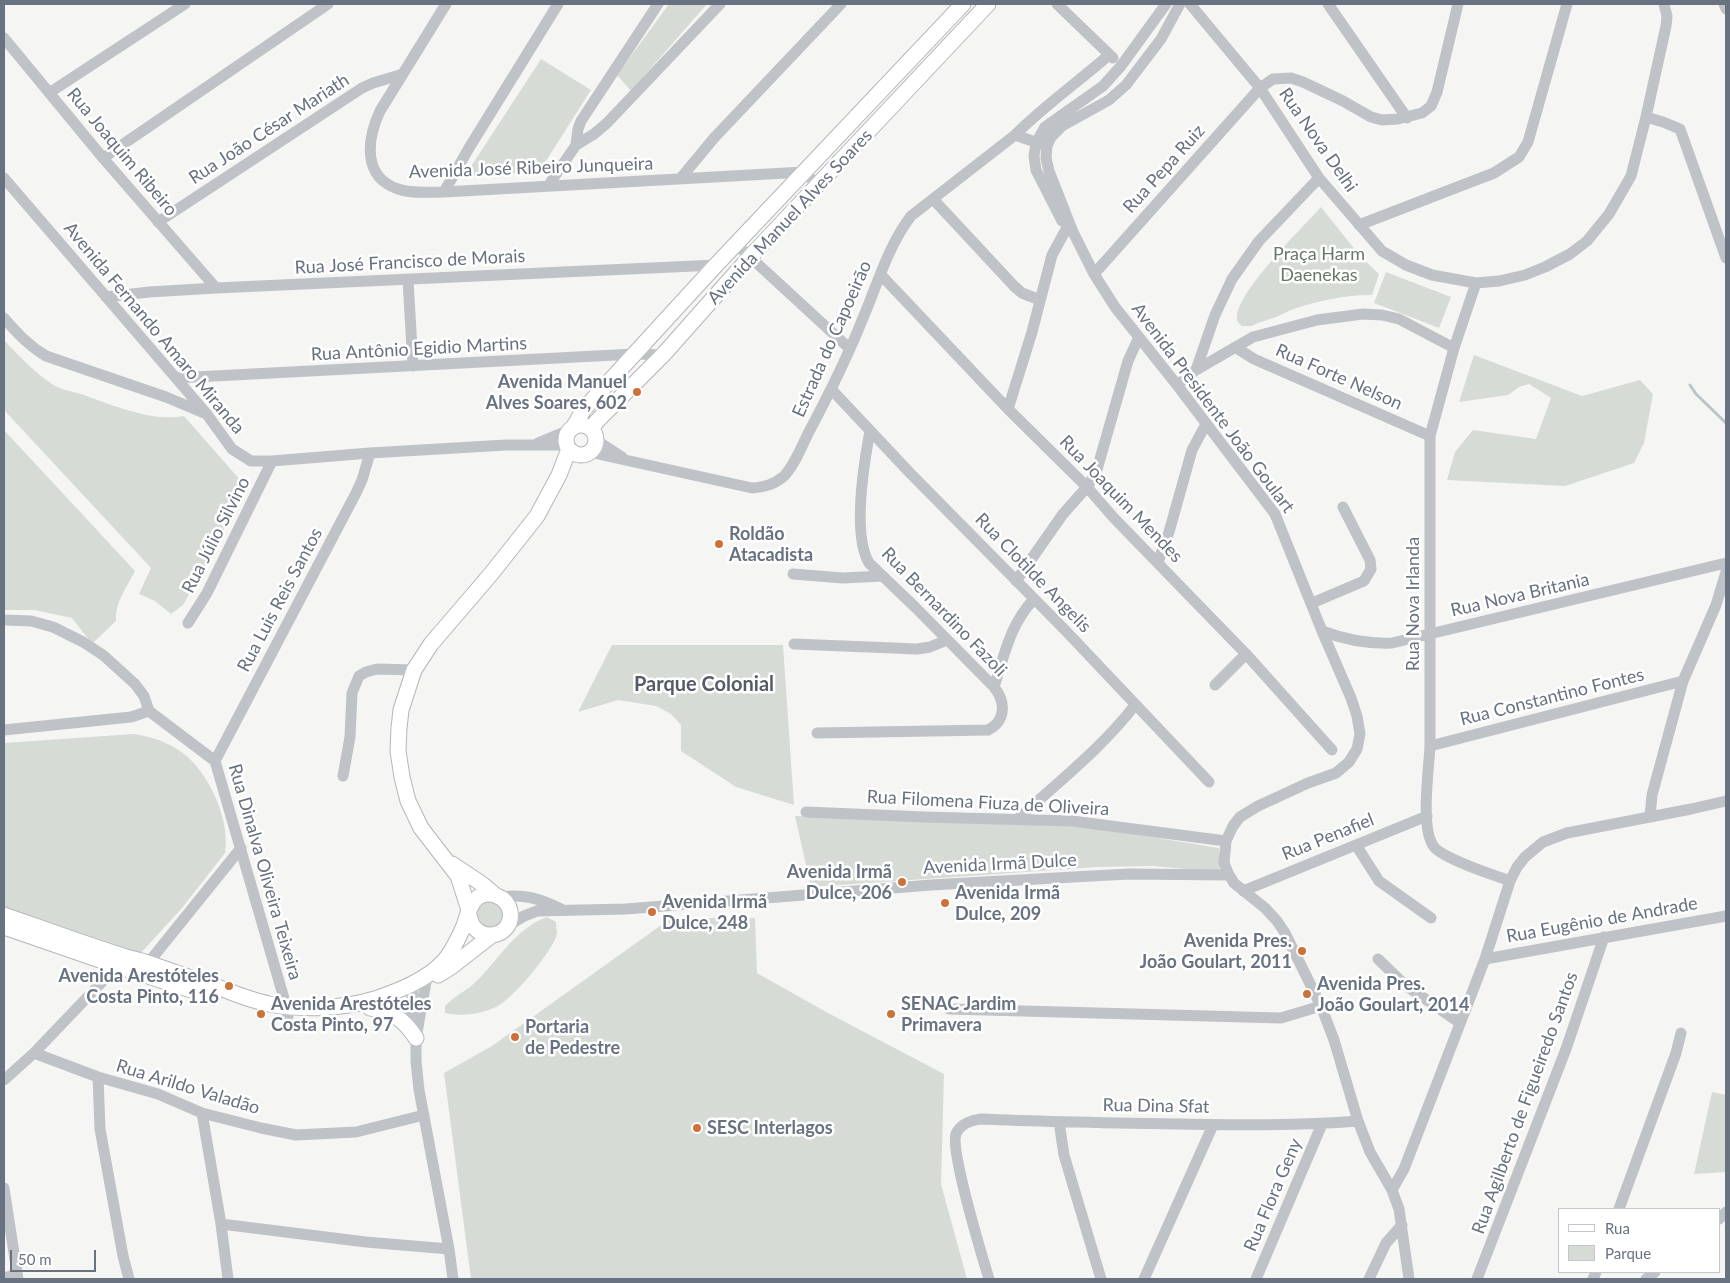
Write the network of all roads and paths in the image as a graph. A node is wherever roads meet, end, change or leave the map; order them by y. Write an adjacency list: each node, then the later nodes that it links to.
1 (185, 4): 26 (street)
2 (328, 4): 32 (street)
3 (446, 4): 23 (street, Avenida José Ribeiro Junqueira)
4 (558, 4): 39 (street)
5 (658, 4): 30 (street)
6 (720, 4): 30 (street)
7 (841, 4): 36 (street)
8 (963, 4): 33 (main road, Avenida Manuel Alves Soares)
9 (988, 4): 37 (main road, Avenida Manuel Alves Soares)
10 (1057, 4): 21 (street)
11 (1166, 4): 22 (street)
12 (1180, 4): 24 (street)
13 (1190, 4): 25 (street, Rua Nova Delhi)
14 (1328, 4): 28 (street)
15 (1458, 4): 28 (street)
16 (1567, 4): 42 (street)
17 (1664, 4): 27 (street, Rua Nova Delhi)
18 (1724, 4): 19 (street)
19 (1726, 9)
20 (4, 38): 26 (street, Rua Joaquim Ribeiro)
21 (1109, 54): 22 (street); 29 (street)
22 (1121, 66): 24 (street); 31 (street)
23 (403, 74): 39 (street, Avenida José Ribeiro Junqueira); 41 (street, Rua João César Mariath)
24 (1133, 76): 31 (street)
25 (1260, 88): 28 (street); 35 (street, Rua Nova Delhi); 48 (street, Rua Pepa Ruiz)
26 (49, 93): 32 (street, Rua Joaquim Ribeiro)
27 (1646, 117): 46 (street); 51 (street, Rua Nova Delhi)
28 (1407, 118)
29 (1015, 135): 31 (street); 40 (street, Estrada do Capoeirão)
30 (576, 145): 38 (street)
31 (1041, 145): 43 (street, Avenida Presidente João Goulart)
32 (103, 158): 41 (street, Rua Joaquim Ribeiro)
33 (804, 172): 36 (street, Avenida José Ribeiro Junqueira); 37 (street); 44 (main road, Avenida Manuel Alves Soares)
34 (4, 178): 53 (street, Avenida Fernando Amaro Miranda)
35 (1319, 178): 42 (street, Rua Nova Delhi); 63 (street)
36 (680, 179): 38 (street, Avenida José Ribeiro Junqueira)
37 (818, 185): 45 (main road, Avenida Manuel Alves Soares)
38 (548, 186): 39 (street, Avenida José Ribeiro Junqueira)
39 (444, 192)
40 (933, 199): 49 (street, Estrada do Capoeirão); 54 (street)
41 (158, 222): 52 (street, Rua Joaquim Ribeiro)
42 (1359, 226): 51 (street, Rua Nova Delhi)
43 (1068, 227): 48 (street, Avenida Presidente João Goulart); 54 (street)
44 (736, 244): 45 (street); 47 (main road, Avenida Manuel Alves Soares)
45 (750, 257): 59 (street); 61 (main road, Avenida Manuel Alves Soares)
46 (1726, 258)
47 (716, 265): 50 (street, Rua José Francisco de Morais); 60 (main road, Avenida Manuel Alves Soares)
48 (1094, 274): 56 (street, Avenida Presidente João Goulart)
49 (881, 275): 59 (street, Estrada do Capoeirão); 67 (street, Rua Joaquim Mendes)
50 (408, 280): 52 (street, Rua José Francisco de Morais); 62 (street)
51 (1476, 283): 58 (street, Rua Nova Irlanda)
52 (216, 288): 53 (street, Rua José Francisco de Morais)
53 (106, 297): 64 (street, Avenida Fernando Amaro Miranda)
54 (1040, 300): 67 (street)
55 (4, 318): 68 (street)
56 (1139, 337): 65 (street, Avenida Presidente João Goulart); 77 (street)
57 (1235, 347): 58 (street, Rua Forte Nelson); 63 (street, Rua Forte Nelson); 72 (street, Rua Forte Nelson)
58 (1454, 348): 72 (street, Rua Nova Irlanda)
59 (850, 349): 66 (street, Estrada do Capoeirão)
60 (634, 354): 61 (street, Rua Antônio Egidio Martins); 62 (street, Rua Antônio Egidio Martins); 70 (main road, Avenida Manuel Alves Soares)
61 (663, 355): 74 (main road, Avenida Manuel Alves Soares)
62 (413, 366): 64 (street, Rua Antônio Egidio Martins)
63 (1196, 370): 65 (street, Rua Forte Nelson)
64 (176, 378): 68 (street, Avenida Fernando Amaro Miranda)
65 (1177, 385): 69 (street, Avenida Presidente João Goulart)
66 (831, 389): 71 (street, Rua Clotilde Angelis); 74 (street, Estrada do Capoeirão)
67 (1008, 409): 77 (street, Rua Joaquim Mendes)
68 (206, 414): 76 (street, Avenida Fernando Amaro Miranda)
69 (1206, 424): 79 (street); 86 (street, Avenida Presidente João Goulart)
70 (571, 428): 73 (street, Avenida Fernando Amaro Miranda); 74 (main road); 74 (main road)
71 (870, 430): 83 (street, Rua Bernardino Fazoli); 84 (street, Rua Clotilde Angelis)
72 (1430, 436): 90 (street, Rua Nova Irlanda)
73 (537, 444): 74 (street, Avenida Fernando Amaro Miranda); 75 (street, Avenida Fernando Amaro Miranda)
74 (582, 445): 94 (main road, Avenida Manuel Alves Soares)
75 (370, 453): 76 (street, Avenida Fernando Amaro Miranda); 104 (street, Rua Luis Reis Santos)
76 (272, 461): 88 (street, Rua Júlio Silvino)
77 (1087, 487): 79 (street, Rua Joaquim Mendes); 84 (street)
78 (1343, 507): 86 (street)
79 (1158, 562): 93 (street, Rua Joaquim Mendes)
80 (1726, 563): 90 (street, Rua Nova Britania)
81 (1726, 572): 95 (street)
82 (793, 574): 83 (street)
83 (883, 576): 91 (street, Rua Bernardino Fazoli)
84 (1016, 581): 85 (street, Rua Clotilde Angelis)
85 (1034, 599): 97 (street); 98 (street, Rua Clotilde Angelis)
86 (1312, 603): 89 (street, Avenida Presidente João Goulart)
87 (4, 620): 99 (street, Rua Dinalva Oliveira Teixeira)
88 (188, 623)
89 (1322, 631): 90 (street, Rua Nova Britania); 112 (street, Avenida Presidente João Goulart)
90 (1431, 634): 102 (street, Rua Nova Irlanda)
91 (947, 640): 92 (street); 97 (street, Rua Bernardino Fazoli)
92 (794, 644)
93 (1246, 654): 96 (street); 103 (street, Rua Joaquim Mendes)
94 (414, 670): 105 (street); 115 (main road, Avenida Manuel Alves Soares)
95 (1683, 681): 102 (street, Rua Constantino Fontes); 110 (street)
96 (1215, 685)
97 (994, 688): 101 (street, Rua Bernardino Fazoli)
98 (1135, 704): 106 (street, Rua Clotilde Angelis); 111 (street)
99 (149, 711): 100 (street); 104 (street, Rua Dinalva Oliveira Teixeira)
100 (4, 730)
101 (817, 732)
102 (1430, 746): 109 (street, Rua Nova Irlanda)
103 (1332, 750)
104 (215, 761): 114 (street, Rua Dinalva Oliveira Teixeira)
105 (343, 776)
106 (1209, 782)
107 (1726, 801): 110 (street)
108 (806, 812): 111 (street, Rua Filomena Fiuza de Oliveira)
109 (1426, 816): 113 (street, Rua Penafiel); 117 (street, Rua Nova Irlanda)
110 (1650, 817): 117 (street)
111 (1018, 819): 112 (street, Rua Filomena Fiuza de Oliveira)
112 (1226, 840): 116 (street, Avenida Presidente João Goulart)
113 (1356, 845): 118 (street, Rua Penafiel); 124 (street)
114 (241, 848): 131 (street); 136 (street, Rua Dinalva Oliveira Teixeira)
115 (446, 860): 119 (main road, Avenida Manuel Alves Soares); 121 (main road, Avenida Manuel Alves Soares)
116 (1228, 875): 118 (street); 120 (street, Avenida Irmã Dulce)
117 (1510, 881): 129 (street)
118 (1243, 891): 133 (street)
119 (497, 896): 120 (street, Avenida Irmã Dulce); 121 (main road); 125 (main road)
120 (564, 910): 125 (street, Avenida Irmã Dulce)
121 (469, 912): 126 (main road); 132 (main road)
122 (1726, 916): 127 (street, Rua Eugênio de Andrade)
123 (4, 918): 130 (main road)
124 (1431, 918)
125 (506, 927): 126 (main road)
126 (492, 935): 132 (main road)
127 (1604, 937): 129 (street, Rua Eugênio de Andrade); 166 (street, Rua Agilberto de Figueiredo Santos)
128 (1378, 959): 137 (street)
129 (1485, 959): 137 (street)
130 (122, 961): 131 (main road); 140 (street)
131 (144, 968): 136 (main road)
132 (417, 985): 134 (main road); 136 (main road); 139 (street)
133 (1321, 1006): 135 (street); 145 (street)
134 (370, 1008): 136 (main road); 139 (main road)
135 (948, 1009)
136 (287, 1011)
137 (1460, 1023): 150 (street)
138 (1681, 1032): 151 (street)
139 (416, 1038): 144 (street)
140 (34, 1053): 141 (street, Rua Arildo Valadão); 142 (street)
141 (98, 1077): 143 (street, Rua Arildo Valadão); 157 (street)
142 (4, 1080)
143 (202, 1113): 144 (street, Rua Arildo Valadão); 152 (street)
144 (424, 1115): 154 (street)
145 (1358, 1121): 148 (street, Rua Dina Sfat); 150 (street)
146 (1059, 1122): 147 (street, Rua Dina Sfat); 160 (street, Rua Dina Sfat); 161 (street)
147 (1213, 1124): 148 (street, Rua Dina Sfat); 162 (street)
148 (1322, 1124): 163 (street, Rua Flora Geny)
149 (4, 1188): 155 (street)
150 (1392, 1190): 153 (street)
151 (1619, 1208)
152 (221, 1224): 154 (street); 158 (street)
153 (1402, 1225): 164 (street); 165 (street)
154 (449, 1249): 159 (street)
155 (18, 1276): 156 (street)
156 (4, 1278)
157 (129, 1279)
158 (228, 1279)
159 (453, 1279)
160 (989, 1279)
161 (1101, 1279)
162 (1144, 1279)
163 (1256, 1279)
164 (1369, 1279)
165 (1409, 1279)
166 (1477, 1279)

